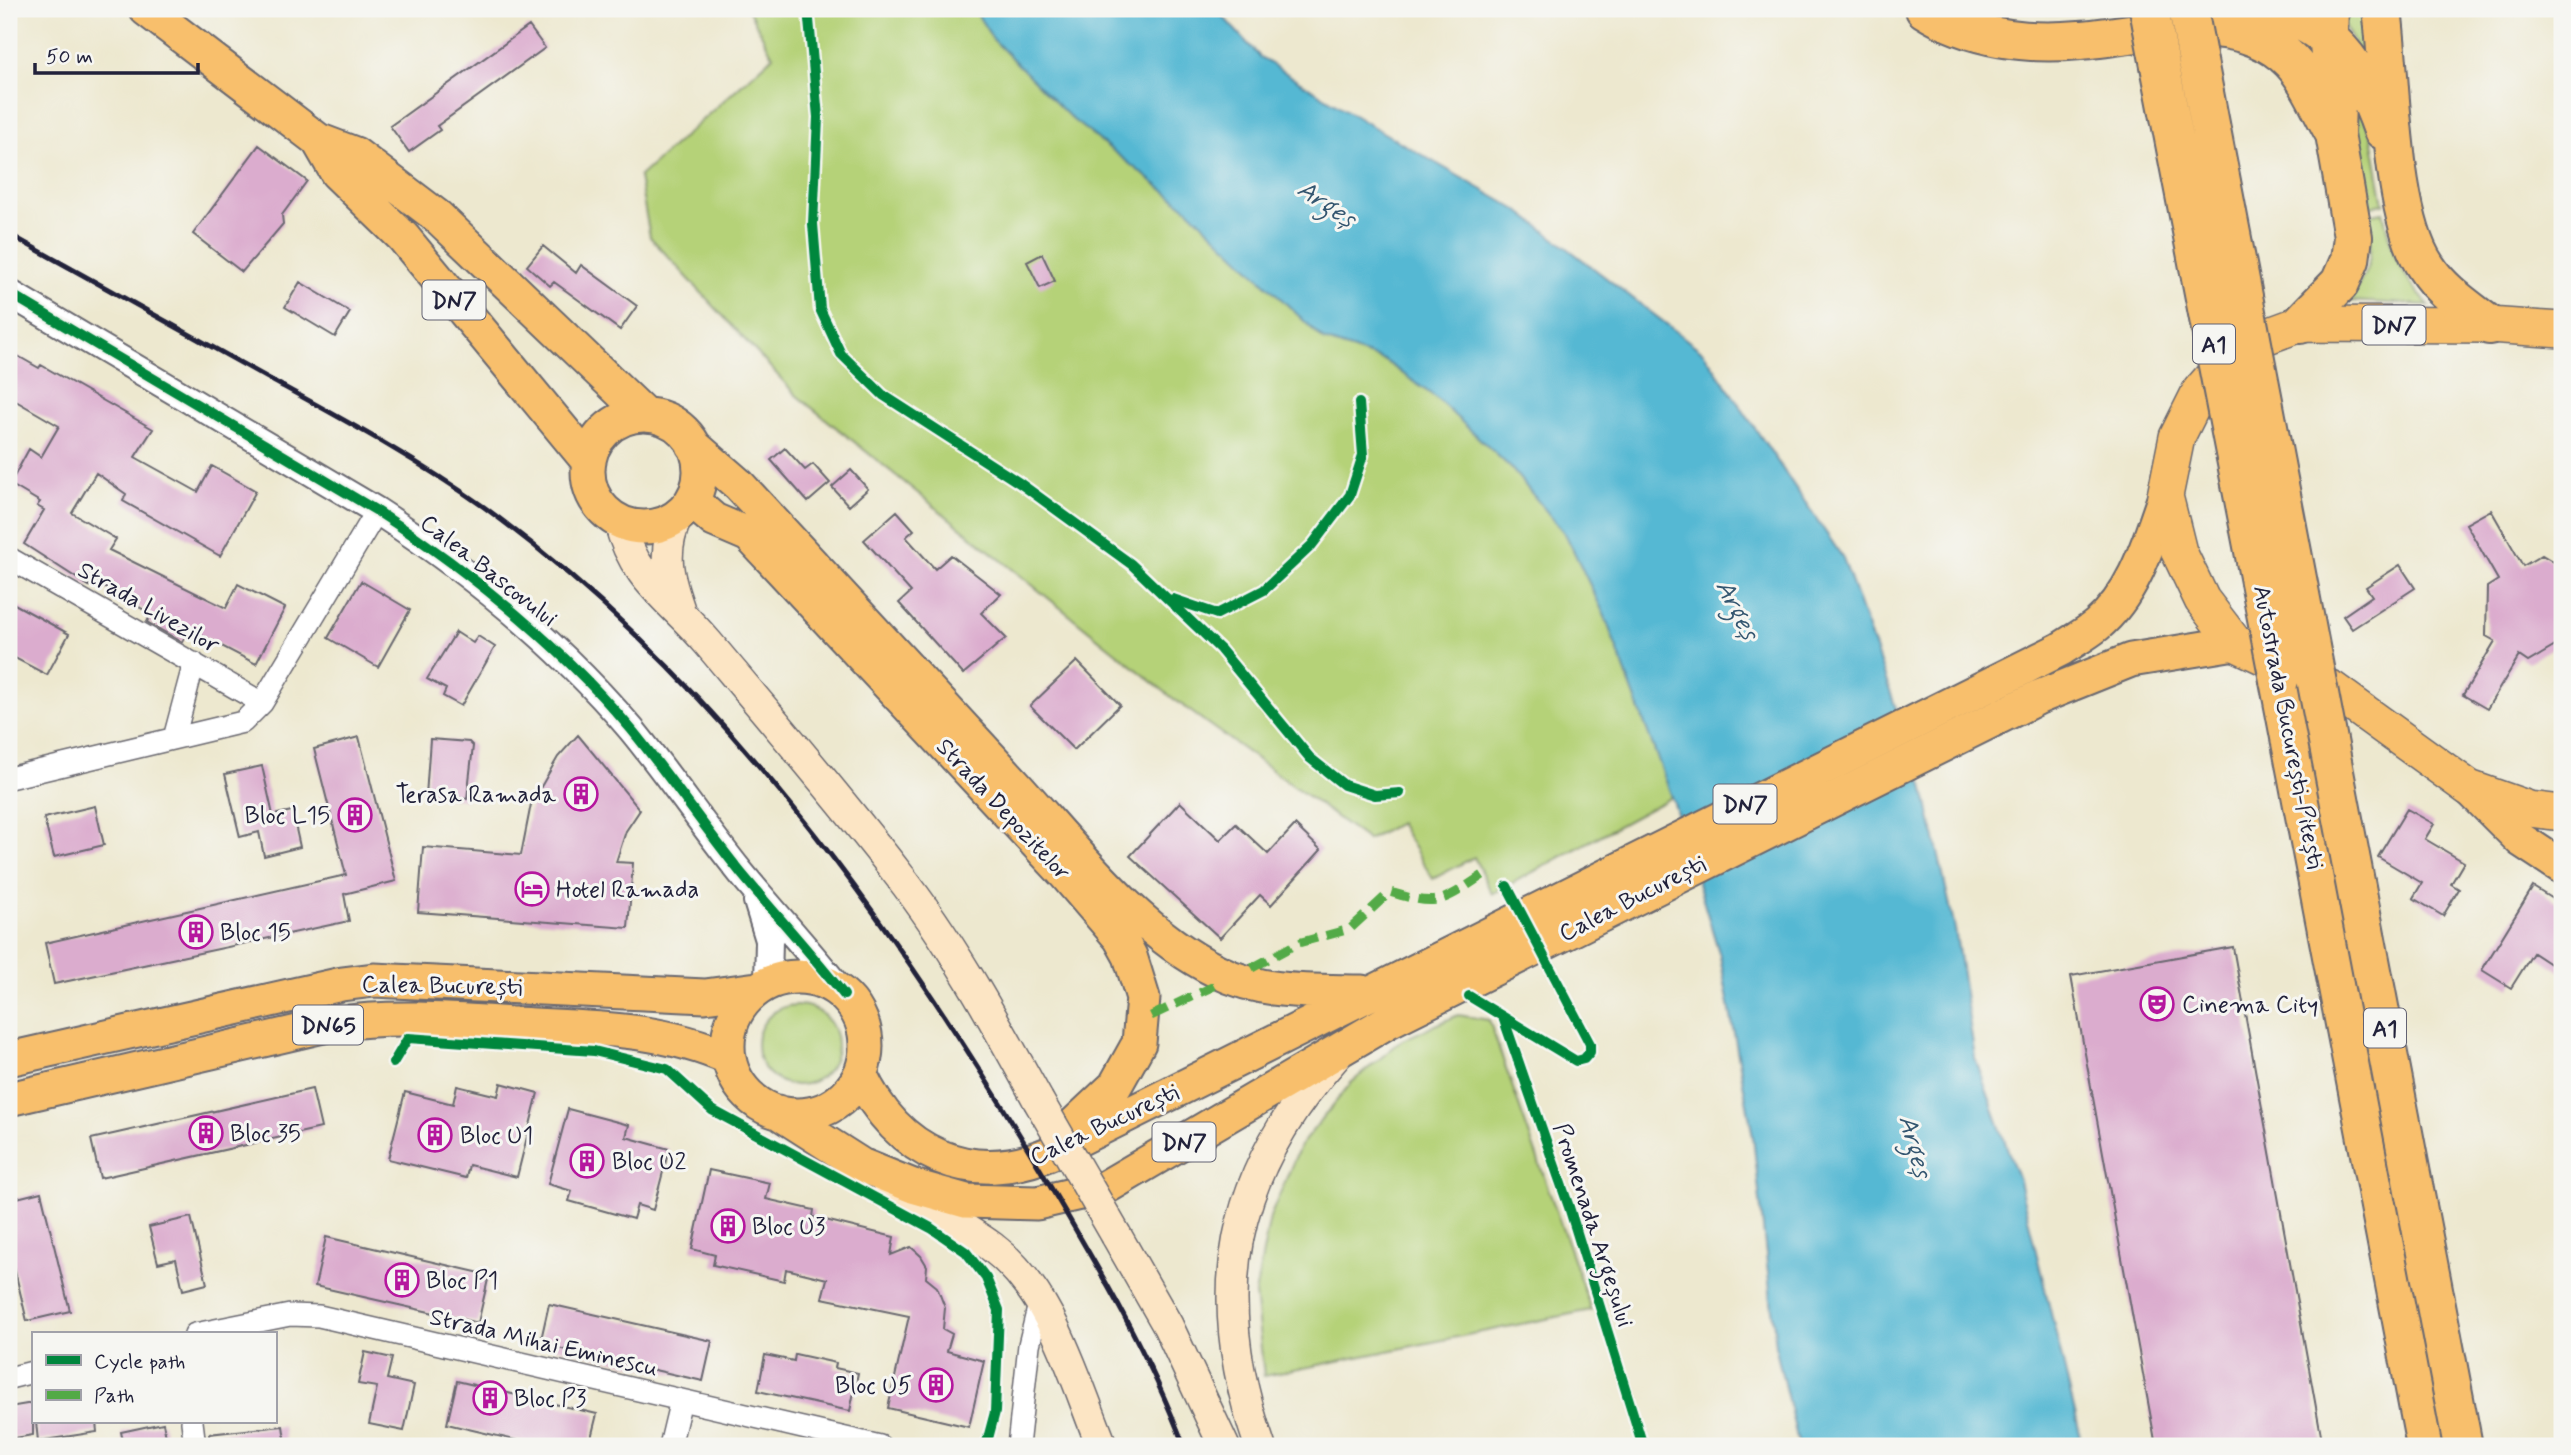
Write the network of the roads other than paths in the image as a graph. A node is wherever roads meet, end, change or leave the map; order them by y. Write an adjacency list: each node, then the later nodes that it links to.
1 (146, 9): 10 (main road, DN7)
2 (1925, 9): 9 (highway)
3 (1968, 9): 5 (highway)
4 (2150, 9): 58 (highway, Autostrada București-Pitești / A1, bridge)
5 (2187, 9): 59 (highway, Autostrada București-Pitești / A1, bridge)
6 (2263, 9): 8 (highway)
7 (2382, 9): 11 (highway)
8 (2329, 23): 9 (highway); 11 (highway)
9 (2335, 134): 13 (highway)
10 (317, 140): 16 (main road, DN7); 18 (main road, DN7)
11 (2399, 174): 14 (highway)
12 (9, 293): 21 (street, Calea Bascovului)
13 (2300, 324): 14 (highway, DN7); 19 (highway, DN7)
14 (2489, 325): 15 (highway, DN7)
15 (2562, 330)
16 (645, 415): 17 (main road, DN7); 18 (main road)
17 (693, 444): 20 (main road); 35 (main road, Strada Depozitelor / DN7)
18 (589, 462): 22 (main road)
19 (2165, 496): 25 (highway, DN7); 35 (main road, Calea București / DN7)
20 (684, 509): 22 (main road); 24 (main road); 43 (main road, Strada Depozitelor)
21 (377, 511): 27 (street); 33 (street, Calea Bascovului)
22 (619, 521): 24 (main road)
23 (9, 558): 26 (street, Strada Livezilor)
24 (680, 609): 56 (main road, bridge)
25 (2235, 643): 30 (highway, DN7); 37 (main road, Calea București / DN7)
26 (194, 663): 27 (street, Strada Livezilor); 28 (street)
27 (262, 703): 28 (street)
28 (174, 738): 29 (street)
29 (9, 778)
30 (2469, 788): 31 (highway, DN7); 32 (main road, DN7)
31 (2562, 813)
32 (2562, 867)
33 (740, 872): 34 (street, Calea Bascovului); 36 (street, Calea Bascovului)
34 (762, 986): 36 (main road); 38 (main road); 39 (main road, Calea București / DN65)
35 (1368, 992): 43 (main road, Calea București / DN7)
36 (844, 995): 40 (main road)
37 (1345, 1047): 44 (main road, Calea București / DN7); 57 (main road)
38 (729, 1058): 41 (main road, Calea București / DN65); 42 (main road, DN7)
39 (9, 1059)
40 (860, 1074): 42 (main road); 43 (main road, Calea București / DN7)
41 (9, 1099)
42 (778, 1112): 44 (main road, Calea București / DN7)
43 (1035, 1160)
44 (861, 1164): 45 (main road)
45 (1040, 1300): 54 (street); 55 (main road)
46 (205, 1332): 49 (street, Strada Mihai Eminescu)
47 (32, 1372): 48 (street)
48 (9, 1378)
49 (681, 1401): 52 (street); 53 (street, Strada Mihai Eminescu)
50 (192, 1424): 51 (street)
51 (195, 1446)
52 (670, 1446)
53 (880, 1446)
54 (1018, 1446)
55 (1102, 1446)
56 (1224, 1446)
57 (1260, 1446)
58 (2426, 1446)
59 (2463, 1446)

